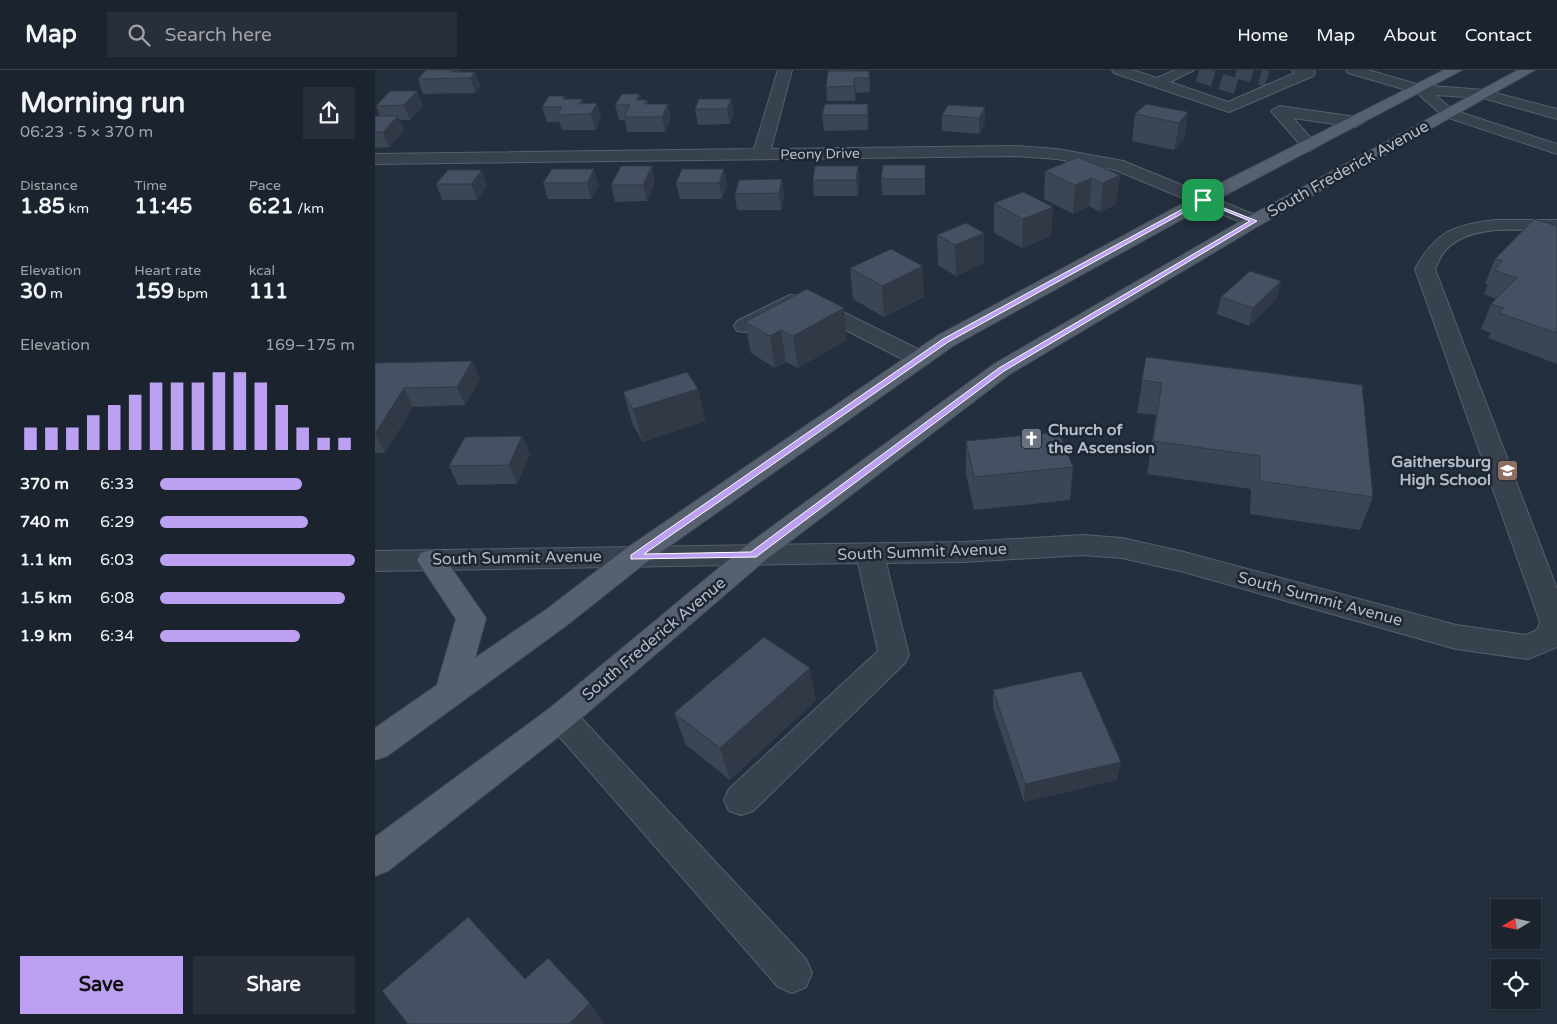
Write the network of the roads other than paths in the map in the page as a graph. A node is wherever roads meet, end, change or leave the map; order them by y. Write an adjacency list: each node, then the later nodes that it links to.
1 (785, 70): 20 (street)
2 (1119, 70): 9 (street)
3 (1353, 70): 11 (street)
4 (1455, 70): 11 (main road)
5 (1527, 70): 13 (main road, South Frederick Avenue)
6 (1191, 71): 9 (street)
7 (1307, 71): 10 (street)
8 (1267, 79): 10 (street)
9 (1157, 83): 12 (street)
10 (1282, 84): 12 (street)
11 (1419, 89): 13 (street); 15 (street); 17 (main road)
12 (1250, 94): 14 (street)
13 (1484, 94): 15 (main road, South Frederick Avenue); 16 (street)
14 (1279, 111): 17 (street); 18 (street)
15 (1448, 113): 19 (street); 23 (main road, South Frederick Avenue)
16 (1557, 114)
17 (1356, 122): 18 (main road)
18 (1309, 146): 22 (main road)
19 (1557, 148)
20 (761, 154): 21 (street, Peony Drive); 22 (street, Peony Drive)
21 (375, 159)
22 (1203, 200): 23 (street, Peony Drive); 26 (main road)
23 (1254, 221): 28 (main road, South Frederick Avenue)
24 (1557, 226): 27 (street, South Summit Avenue)
25 (745, 326): 26 (street)
26 (920, 359): 29 (main road)
27 (871, 553): 28 (street, South Summit Avenue); 35 (street)
28 (753, 555): 29 (street, South Summit Avenue); 33 (main road, South Frederick Avenue)
29 (634, 557): 31 (street, South Summit Avenue); 32 (main road)
30 (375, 560): 31 (street, South Summit Avenue)
31 (431, 560): 32 (main road)
32 (451, 692): 34 (main road)
33 (561, 717): 36 (main road, South Frederick Avenue); 37 (street)
34 (375, 746)
35 (741, 800)
36 (375, 859)
37 (792, 973)

